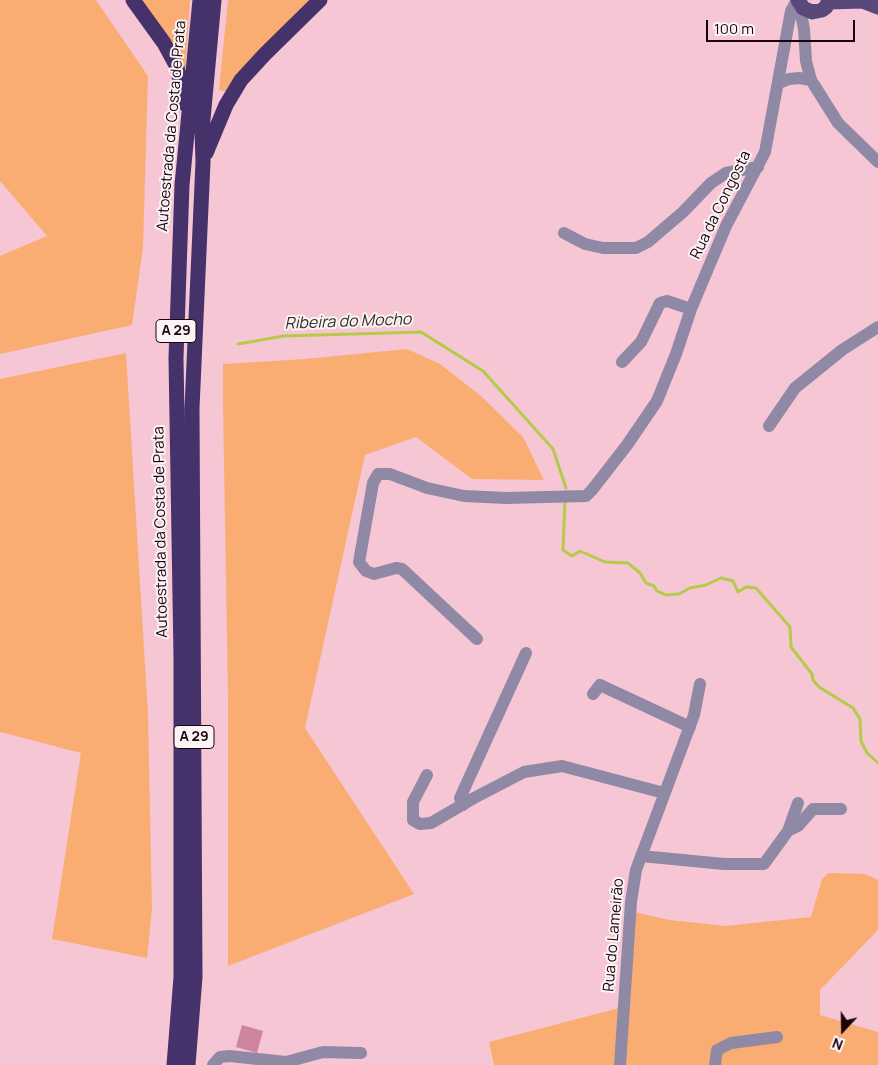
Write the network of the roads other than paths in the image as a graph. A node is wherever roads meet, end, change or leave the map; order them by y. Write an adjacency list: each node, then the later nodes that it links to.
1 (133, 0): 12 (highway, A 29)
2 (200, 0): 12 (highway, Autoestrada da Costa de Prata / A 29)
3 (214, 0): 13 (highway, Autoestrada da Costa de Prata / A 29)
4 (320, 0): 13 (highway, A 29)
5 (861, 0): 7 (main road); 8 (main road)
6 (798, 1): 7 (main road); 9 (street); 11 (street, Rua da Congosta)
7 (825, 5): 9 (street)
8 (878, 7)
9 (804, 29): 10 (street)
10 (811, 80): 11 (street); 14 (street)
11 (779, 83): 15 (street, Rua da Congosta)
12 (188, 124): 35 (highway, Autoestrada da Costa de Prata / A 29)
13 (203, 162): 36 (highway, Autoestrada da Costa de Prata / A 29)
14 (878, 162)
15 (758, 167): 16 (street); 17 (street, Rua da Congosta)
16 (564, 233)
17 (691, 309): 19 (street); 21 (street, Rua da Congosta)
18 (878, 327): 20 (street)
19 (622, 362)
20 (769, 426)
21 (477, 639)
22 (526, 653): 29 (street)
23 (700, 684): 25 (street, Rua do Lameirão)
24 (592, 694): 25 (street)
25 (690, 726): 27 (street, Rua do Lameirão)
26 (428, 775): 29 (street)
27 (664, 793): 29 (street); 32 (street, Rua do Lameirão)
28 (798, 803): 31 (street)
29 (463, 805)
30 (841, 810): 31 (street)
31 (788, 831): 32 (street)
32 (641, 856): 38 (street, Rua do Lameirão)
33 (777, 1037): 39 (street)
34 (361, 1054): 37 (street)
35 (174, 1065)
36 (188, 1065)
37 (213, 1065)
38 (620, 1065)
39 (715, 1065)

